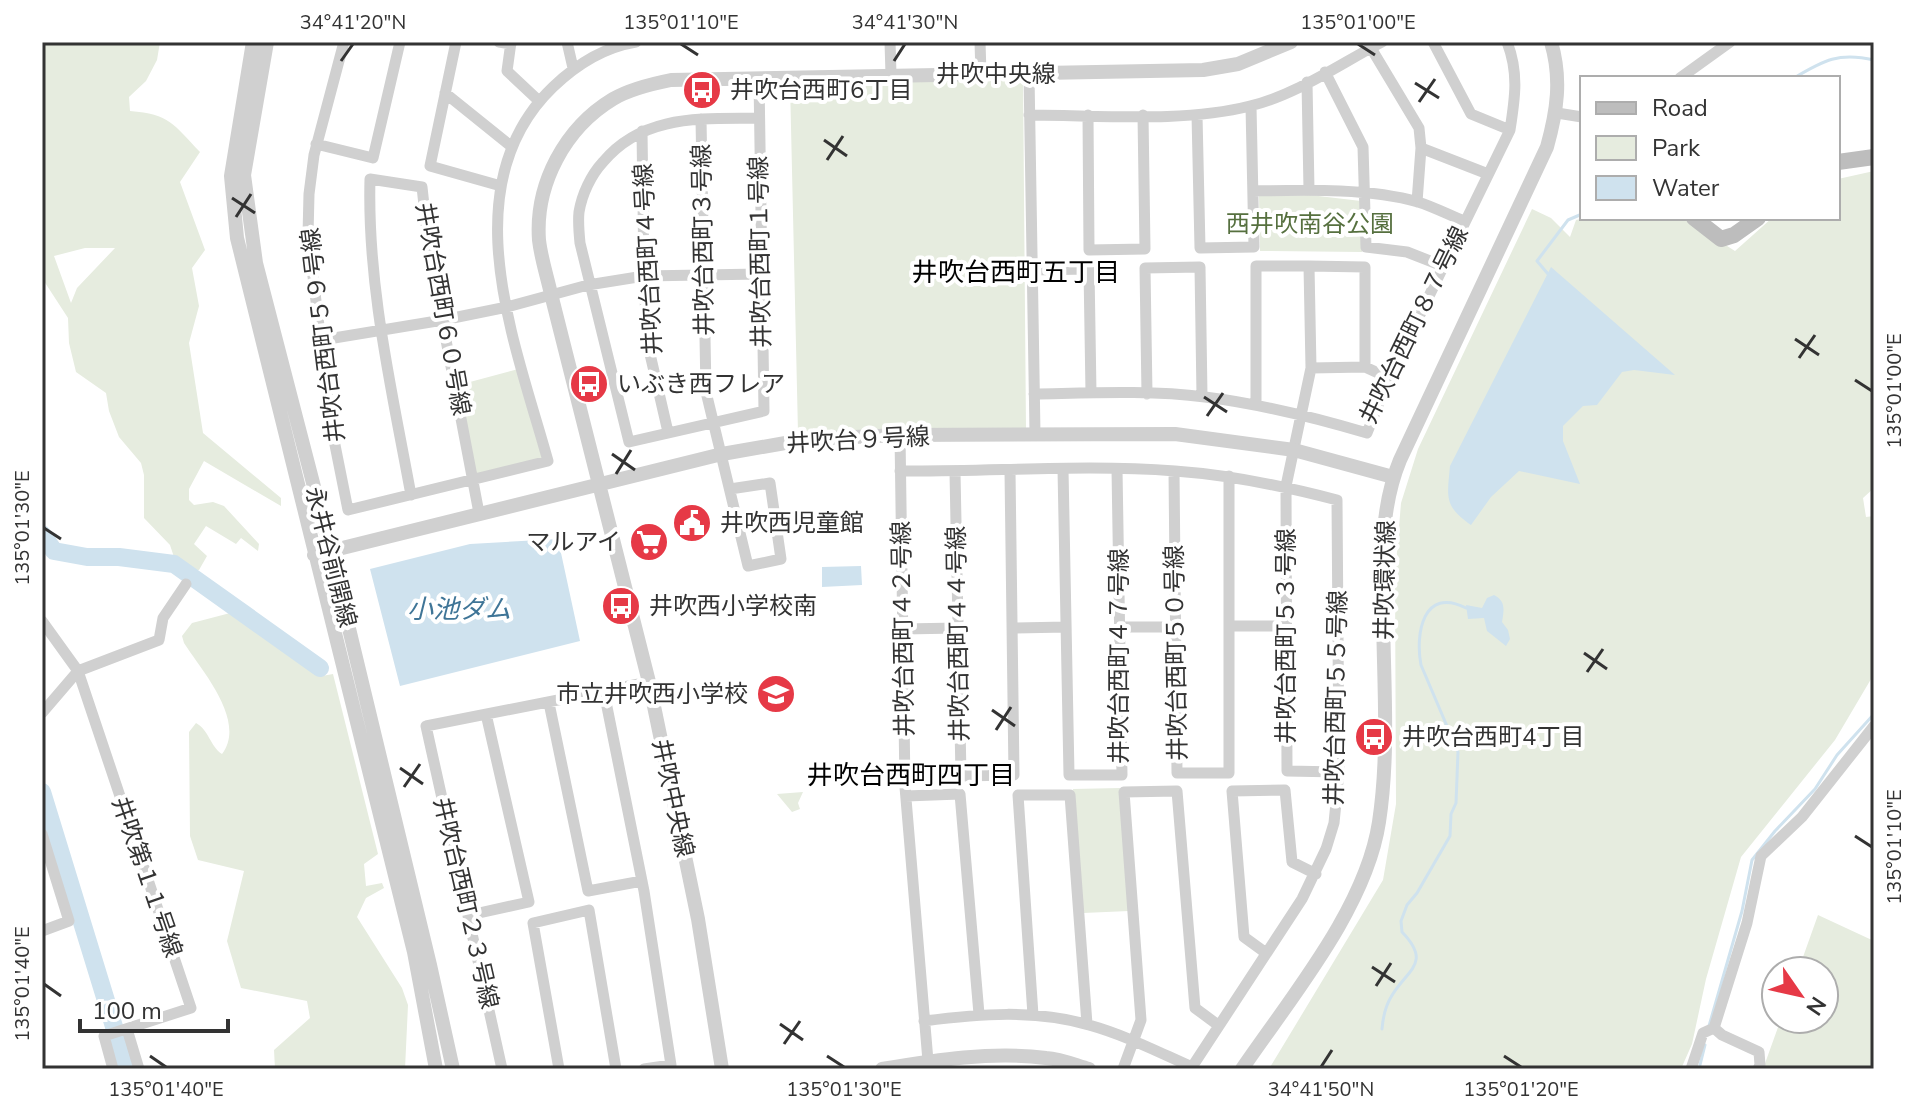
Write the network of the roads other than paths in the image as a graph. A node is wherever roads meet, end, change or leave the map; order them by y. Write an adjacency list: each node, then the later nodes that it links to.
1 (253, 42): 95 (street, 永井谷前開線)
2 (267, 42): 94 (street, 永井谷前開線)
3 (344, 42): 39 (street, 井吹台西町５９号線)
4 (400, 42): 39 (street)
5 (456, 42): 26 (street)
6 (567, 42): 18 (street)
7 (636, 42): 16 (street, 井吹台西町５９号線)
8 (890, 42): 20 (street)
9 (980, 42): 21 (street)
10 (1291, 42): 22 (street, 井吹中央線)
11 (1433, 42): 37 (street)
12 (1507, 42): 37 (street, 井吹台西町８７号線)
13 (1551, 42): 29 (street, 井吹環状線)
14 (1730, 42): 23 (street)
15 (507, 43): 27 (street)
16 (622, 43): 18 (street, 井吹台西町５９号線)
17 (1377, 45): 19 (street); 41 (street)
18 (573, 68): 27 (street, 井吹台西町５９号線)
19 (1325, 72): 25 (street); 48 (street)
20 (891, 74): 21 (street, 井吹中央線); 24 (street, 井吹中央線)
21 (981, 74): 22 (street, 井吹中央線)
22 (1029, 75): 30 (street)
23 (1683, 76)
24 (759, 79): 35 (street, 井吹台西町１号線); 60 (street, 井吹中央線)
25 (1307, 82): 28 (street); 46 (street)
26 (445, 93): 40 (street); 45 (street)
27 (539, 101): 40 (street, 井吹台西町５９号線)
28 (1251, 106): 33 (street); 47 (street)
29 (1557, 113): 34 (street); 87 (street, 井吹環状線)
30 (1029, 115): 31 (street); 55 (street)
31 (1088, 115): 32 (street); 32 (street)
32 (1143, 115): 33 (street)
33 (1197, 115): 47 (street)
34 (1580, 117)
35 (758, 118): 36 (street, 井吹台西町１号線); 56 (street, 井吹台西町１号線)
36 (701, 119): 38 (street, 井吹台西町１号線); 57 (street, 井吹台西町３号線)
37 (1510, 130): 44 (street, 井吹台西町８７号線)
38 (642, 131): 58 (street, 井吹台西町４号線); 59 (street, 井吹台西町１号線)
39 (316, 144): 64 (street, 井吹台西町５９号線)
40 (512, 147): 45 (street, 井吹台西町５９号線)
41 (1421, 148): 44 (street); 49 (street)
42 (1874, 157): 43 (main road)
43 (1840, 162)
44 (1488, 174): 52 (street, 井吹台西町８７号線)
45 (501, 186): 61 (street, 井吹台西町５９号線)
46 (1309, 190): 47 (street); 48 (street)
47 (1254, 191)
48 (1364, 194): 49 (street); 54 (street)
49 (1417, 202): 52 (street)
50 (1697, 220): 51 (main road)
51 (1755, 220)
52 (1464, 221): 54 (street, 井吹台西町８７号線)
53 (1309, 266): 65 (street); 66 (street, 井吹台西町５３号線); 72 (street)
54 (1443, 266): 67 (street, 井吹台西町８７号線)
55 (1030, 270): 68 (street); 69 (street)
56 (760, 274): 57 (street); 74 (street, 井吹台西町１号線)
57 (702, 275): 58 (street); 74 (street, 井吹台西町３号線)
58 (644, 276): 59 (street); 75 (street, 井吹台西町４号線)
59 (588, 285): 60 (street); 75 (street, 井吹台西町１号線)
60 (551, 294): 61 (street); 89 (street, 井吹中央線)
61 (507, 307): 62 (street); 88 (street, 井吹台西町５９号線)
62 (443, 320): 63 (street); 63 (street, 井吹台西町６０号線); 88 (street, 井吹台西町６０号線)
63 (382, 331): 64 (street); 92 (street, 井吹台西町６０号線)
64 (322, 340): 92 (street, 井吹台西町５９号線)
65 (1365, 367): 66 (street); 67 (street)
66 (1311, 368): 73 (street, 井吹台西町５３号線)
67 (1389, 378): 73 (street, 井吹台西町８７号線)
68 (1091, 393): 69 (street, 井吹台西町８７号線); 70 (street, 井吹台西町８７号線)
69 (1034, 394): 76 (street)
70 (1147, 394): 71 (street, 井吹台西町８７号線); 71 (street)
71 (1202, 396): 72 (street, 井吹台西町８７号線)
72 (1256, 405): 73 (street, 井吹台西町８７号線)
73 (1303, 414): 78 (street, 井吹台西町５３号線)
74 (713, 421): 75 (street, 井吹台西町１号線); 79 (street, 井吹台西町３号線)
75 (668, 432)
76 (1035, 433): 77 (street, 井吹台９号線); 78 (street, 井吹台９号線)
77 (900, 435): 79 (street, 井吹台９号線); 82 (street, 井吹台西町４２号線)
78 (1294, 450): 87 (street, 井吹台９号線); 90 (street, 井吹台西町５３号線)
79 (722, 454): 89 (street, 井吹台９号線); 91 (street, 井吹台西町３号線)
80 (1063, 469): 81 (street, 井吹台西町５５号線); 83 (street, 井吹台西町５５号線); 100 (street, 井吹台西町４７号線)
81 (1117, 469): 84 (street, 井吹台西町５５号線); 101 (street, 井吹台西町４７号線)
82 (900, 471): 85 (street, 井吹台西町５５号線); 105 (street, 井吹台西町４２号線)
83 (1010, 471): 85 (street, 井吹台西町５５号線); 104 (street, 井吹台西町４４号線)
84 (1174, 471): 86 (street, 井吹台西町５５号線); 102 (street, 井吹台西町５０号線)
85 (955, 472): 103 (street, 井吹台西町４４号線)
86 (1229, 476): 90 (street, 井吹台西町５５号線); 98 (street, 井吹台西町５０号線)
87 (1393, 477): 142 (street, 井吹環状線)
88 (473, 480): 92 (street, 井吹台西町５９号線); 93 (street, 井吹台西町６０号線)
89 (599, 484): 93 (street, 井吹台９号線); 107 (street, 井吹中央線)
90 (1286, 486): 99 (street, 井吹台西町５３号線); 113 (street, 井吹台西町５５号線)
91 (730, 489): 91 (street, 井吹台西町３号線)
92 (411, 495)
93 (479, 513): 94 (street, 井吹台９号線)
94 (330, 550): 95 (street, 井吹台９号線); 133 (street, 永井谷前開線)
95 (314, 555): 132 (street, 永井谷前開線)
96 (186, 584): 106 (street)
97 (42, 621): 106 (street)
98 (1229, 626): 99 (street); 102 (street, 井吹台西町５０号線)
99 (1286, 626): 113 (street, 井吹台西町５３号線)
100 (1066, 627): 101 (street, 井吹台西町４７号線); 104 (street)
101 (1120, 627): 102 (street)
102 (1175, 627)
103 (958, 628): 104 (street, 井吹台西町４４号線); 105 (street)
104 (1012, 628)
105 (903, 629): 114 (street, 井吹台西町４２号線)
106 (78, 671): 110 (street); 126 (street, 井吹第１１号線)
107 (649, 682): 108 (street, 井吹台西町２３号線); 138 (street, 井吹中央線)
108 (604, 692): 109 (street, 井吹台西町２３号線); 117 (street)
109 (549, 703): 111 (street, 井吹台西町２３号線); 117 (street)
110 (42, 713)
111 (486, 714): 118 (street); 118 (street, 井吹台西町２３号線)
112 (1874, 726): 127 (street)
113 (1339, 772): 116 (street, 井吹台西町５５号線)
114 (906, 796): 121 (street); 123 (street, 井吹台西町４２号線)
115 (42, 834): 119 (street)
116 (1316, 874): 120 (street, 井吹台西町５５号線); 120 (street)
117 (642, 881): 137 (street)
118 (470, 915): 134 (street, 井吹台西町２３号線)
119 (42, 931)
120 (1266, 953): 125 (street, 井吹台西町５５号線)
121 (979, 1014): 122 (street, 井吹台西町５５号線); 123 (street, 井吹台西町５５号線)
122 (1033, 1015): 124 (street, 井吹台西町５５号線); 124 (street)
123 (924, 1021): 129 (street, 井吹台西町４２号線)
124 (1087, 1024): 128 (street, 井吹台西町５５号線)
125 (1218, 1025): 128 (street, 井吹台西町５５号線); 128 (street)
126 (124, 1030): 130 (street, 井吹第１１号線); 131 (street)
127 (1710, 1030): 143 (street); 144 (street)
128 (1134, 1041): 141 (street)
129 (928, 1061): 139 (street); 140 (street)
130 (113, 1069)
131 (139, 1069)
132 (436, 1069)
133 (453, 1069)
134 (502, 1069)
135 (559, 1069): 136 (street)
136 (616, 1069)
137 (644, 1069)
138 (722, 1069)
139 (882, 1069)
140 (1089, 1069)
141 (1123, 1069)
142 (1242, 1069)
143 (1691, 1069)
144 (1758, 1069)

